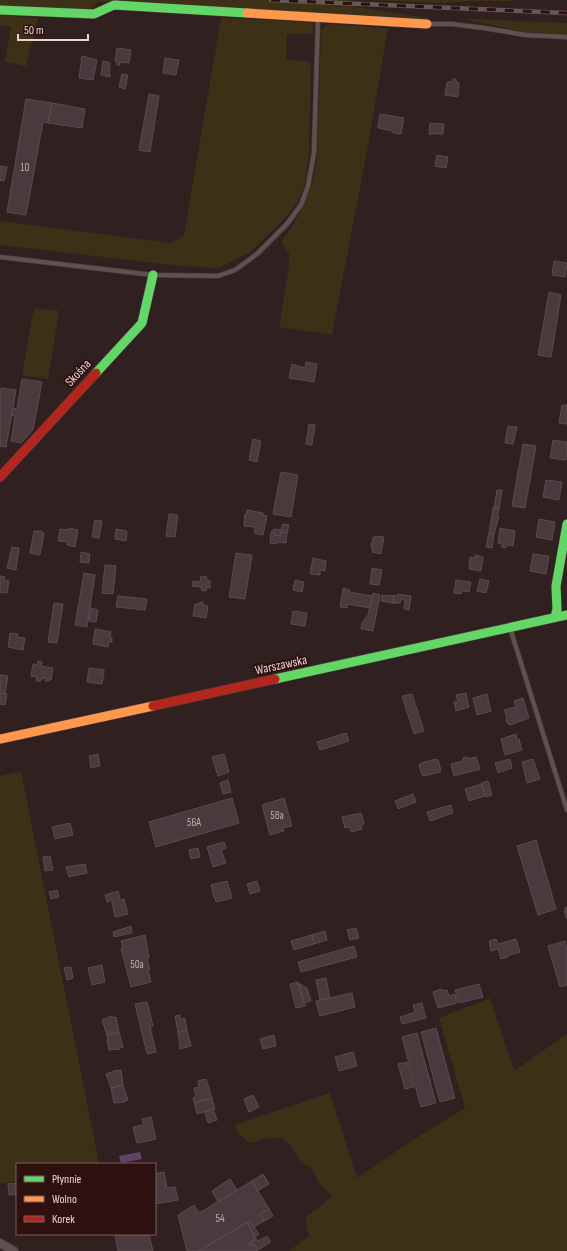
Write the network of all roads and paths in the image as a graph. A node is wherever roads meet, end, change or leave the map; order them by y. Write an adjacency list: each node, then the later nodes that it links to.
1 (0, 10): 2 (street)
2 (318, 18): 3 (street); 6 (lane)
3 (427, 24): 4 (lane)
4 (567, 37)
5 (0, 257): 6 (lane)
6 (153, 275): 7 (street, Skośna)
7 (0, 477)
8 (567, 524): 10 (street)
9 (567, 615): 10 (street, Warszawska)
10 (555, 617): 11 (street, Warszawska)
11 (510, 628): 12 (street, Warszawska); 13 (lane)
12 (0, 739)
13 (567, 810)
14 (0, 1243): 15 (street)
15 (14, 1251)

